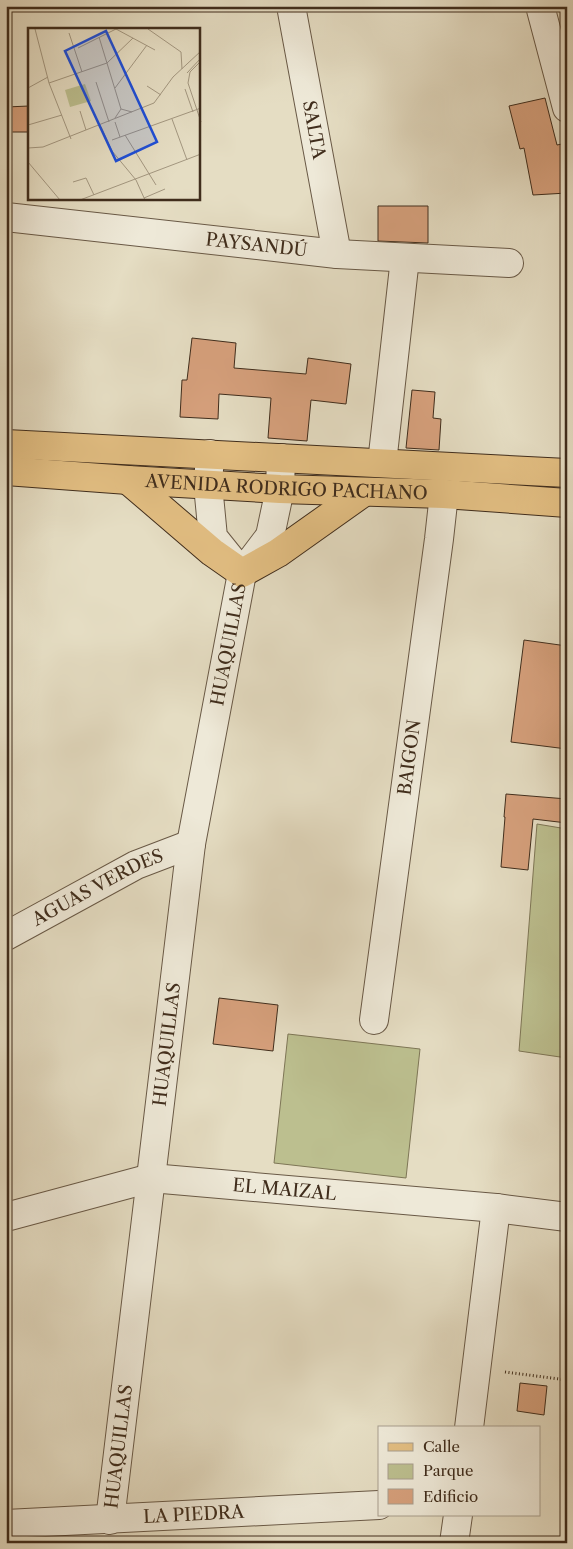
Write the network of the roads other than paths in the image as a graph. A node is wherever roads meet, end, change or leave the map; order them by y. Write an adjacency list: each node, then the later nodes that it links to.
1 (291, 6): 5 (street, SALTA)
2 (540, 6): 3 (street)
3 (567, 108)
4 (6, 217): 5 (street, PAYSANDÚ)
5 (337, 254): 6 (street, PAYSANDÚ)
6 (405, 258): 7 (street, PAYSANDÚ); 11 (street)
7 (509, 262)
8 (6, 444): 9 (main road, AVENIDA RODRIGO PACHANO)
9 (210, 454): 10 (main road, AVENIDA RODRIGO PACHANO); 15 (street)
10 (281, 458): 11 (main road, AVENIDA RODRIGO PACHANO); 16 (street)
11 (382, 463): 13 (main road, AVENIDA RODRIGO PACHANO)
12 (6, 471): 14 (main road, AVENIDA RODRIGO PACHANO)
13 (567, 473)
14 (128, 480): 15 (main road, AVENIDA RODRIGO PACHANO); 20 (main road)
15 (208, 485): 16 (main road, AVENIDA RODRIGO PACHANO); 20 (street)
16 (280, 489): 17 (main road, AVENIDA RODRIGO PACHANO); 20 (street)
17 (364, 492): 18 (main road, AVENIDA RODRIGO PACHANO); 20 (main road)
18 (444, 494): 19 (main road, AVENIDA RODRIGO PACHANO); 23 (street, BAIGON)
19 (567, 503)
20 (242, 573): 21 (street, HUAQUILLAS)
21 (191, 844): 22 (street, AGUAS VERDES); 24 (street, HUAQUILLAS)
22 (6, 936)
23 (374, 1020)
24 (151, 1178): 25 (street, EL MAIZAL); 26 (street, EL MAIZAL); 31 (street, HUAQUILLAS)
25 (496, 1208): 27 (street, EL MAIZAL); 28 (street)
26 (6, 1217)
27 (567, 1217)
28 (470, 1426)
29 (378, 1505): 31 (street, LA PIEDRA)
30 (458, 1516): 33 (street)
31 (110, 1520): 32 (street, LA PIEDRA)
32 (6, 1524)
33 (454, 1543)

